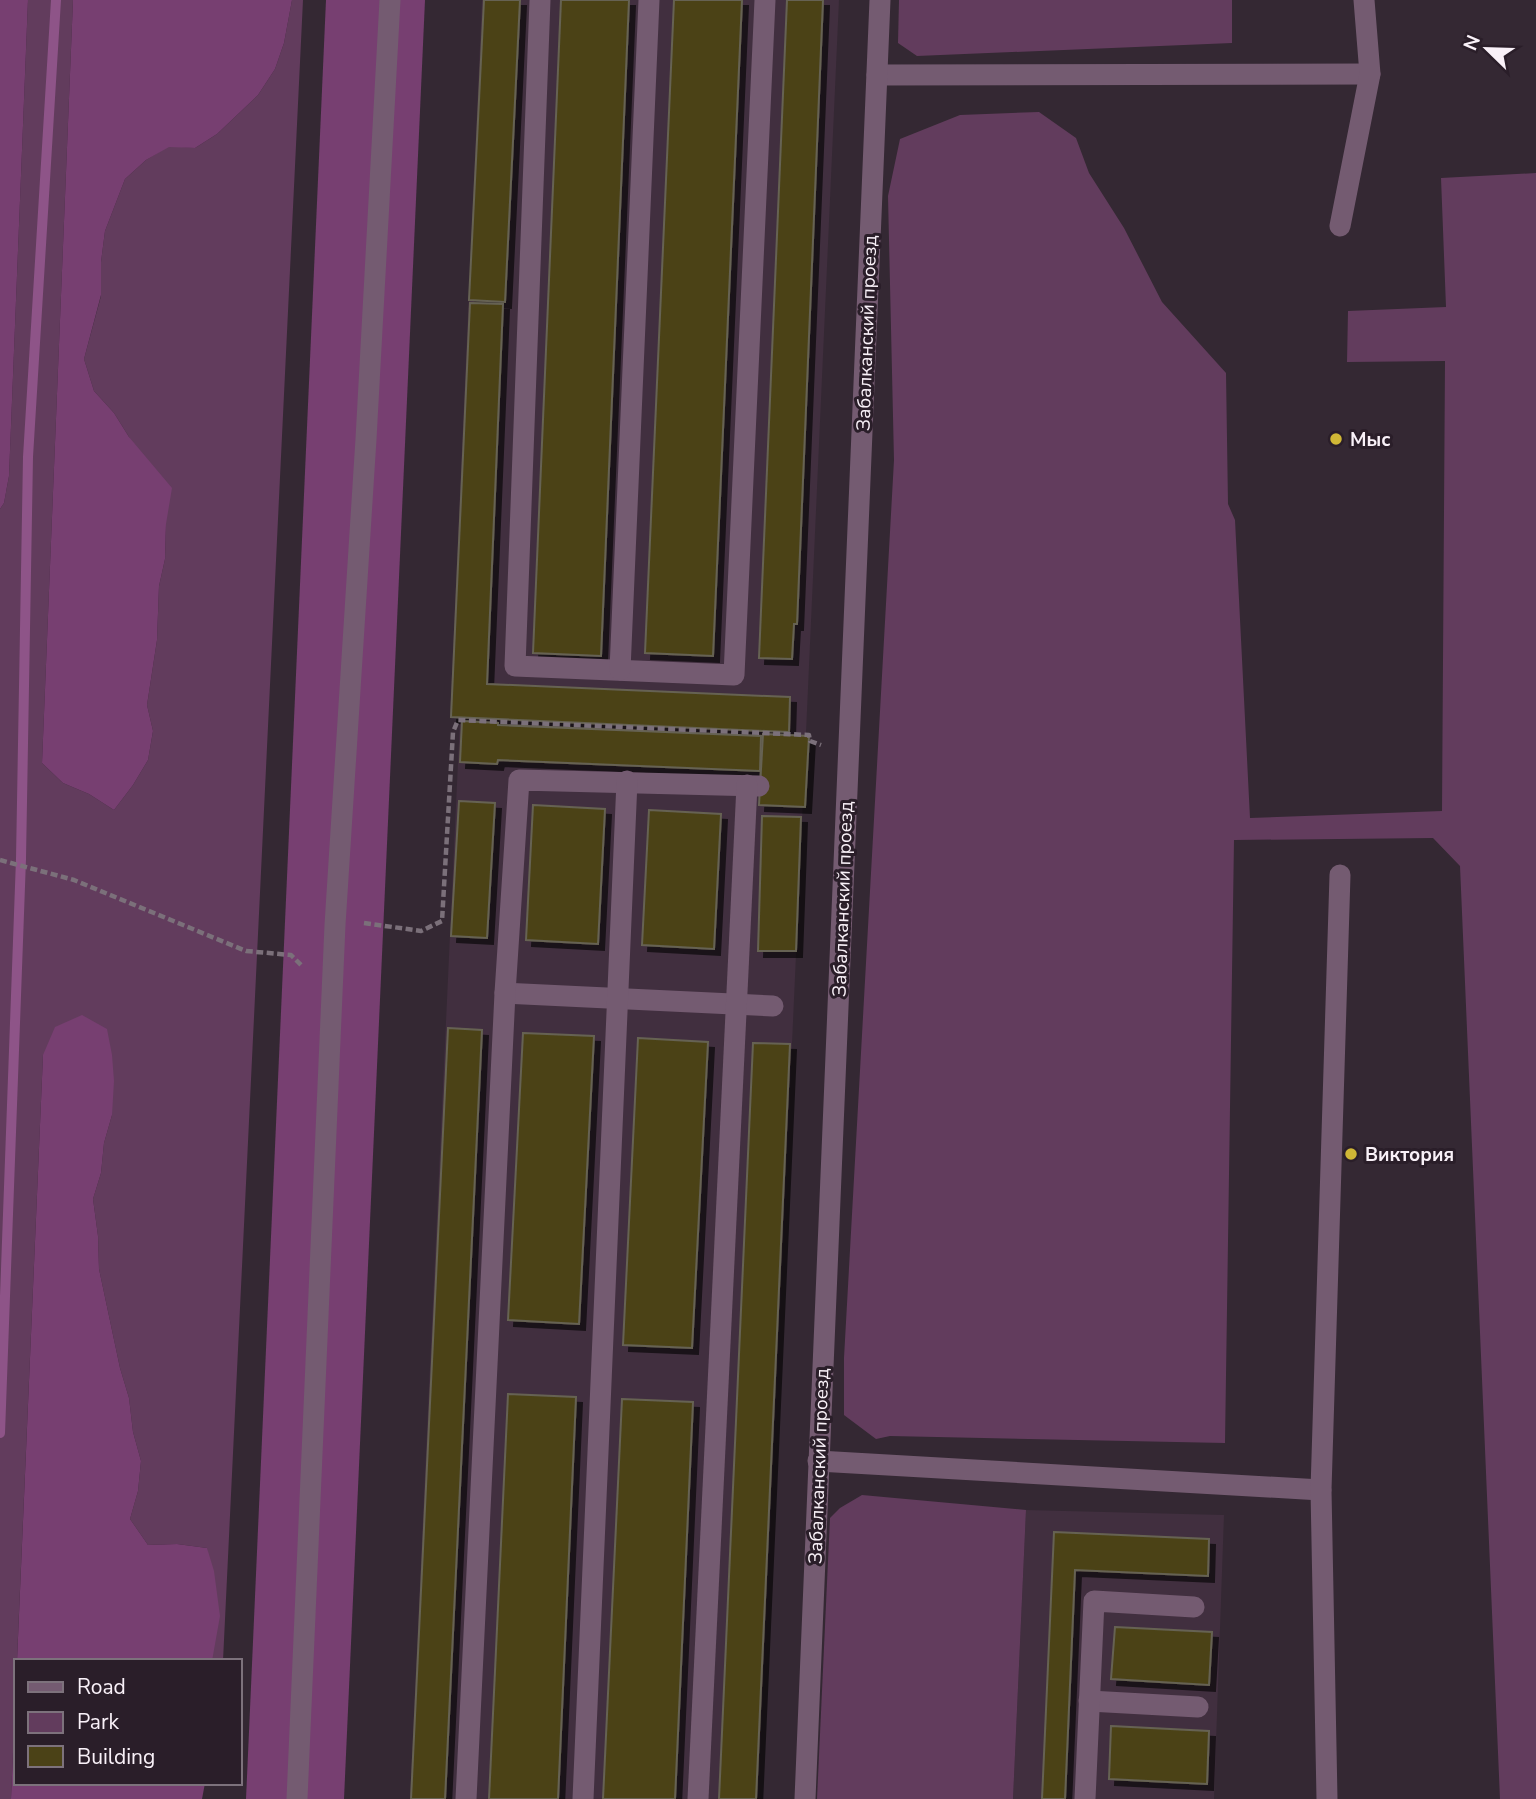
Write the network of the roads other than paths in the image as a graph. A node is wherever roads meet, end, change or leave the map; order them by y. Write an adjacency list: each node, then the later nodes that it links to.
1 (390, 0): 22 (street)
2 (540, 0): 10 (street)
3 (649, 0): 10 (street)
4 (765, 0): 10 (street)
5 (880, 0): 8 (street, Забалканский проезд)
6 (1364, 0): 7 (street)
7 (1370, 74): 8 (street); 9 (street)
8 (877, 75): 17 (street, Забалканский проезд)
9 (1340, 226)
10 (620, 670)
11 (627, 781): 13 (street); 14 (street); 15 (street)
12 (1340, 875): 18 (street)
13 (505, 993): 14 (street); 23 (street)
14 (619, 999): 15 (street); 24 (street)
15 (736, 1005): 16 (street); 25 (street)
16 (773, 1006)
17 (818, 1461): 18 (street); 26 (street, Забалканский проезд)
18 (1321, 1490): 28 (street)
19 (1194, 1606): 20 (street)
20 (1089, 1701): 21 (street); 27 (street)
21 (1198, 1707)
22 (297, 1799)
23 (466, 1799)
24 (583, 1799)
25 (698, 1799)
26 (805, 1799)
27 (1086, 1799)
28 (1327, 1799)

